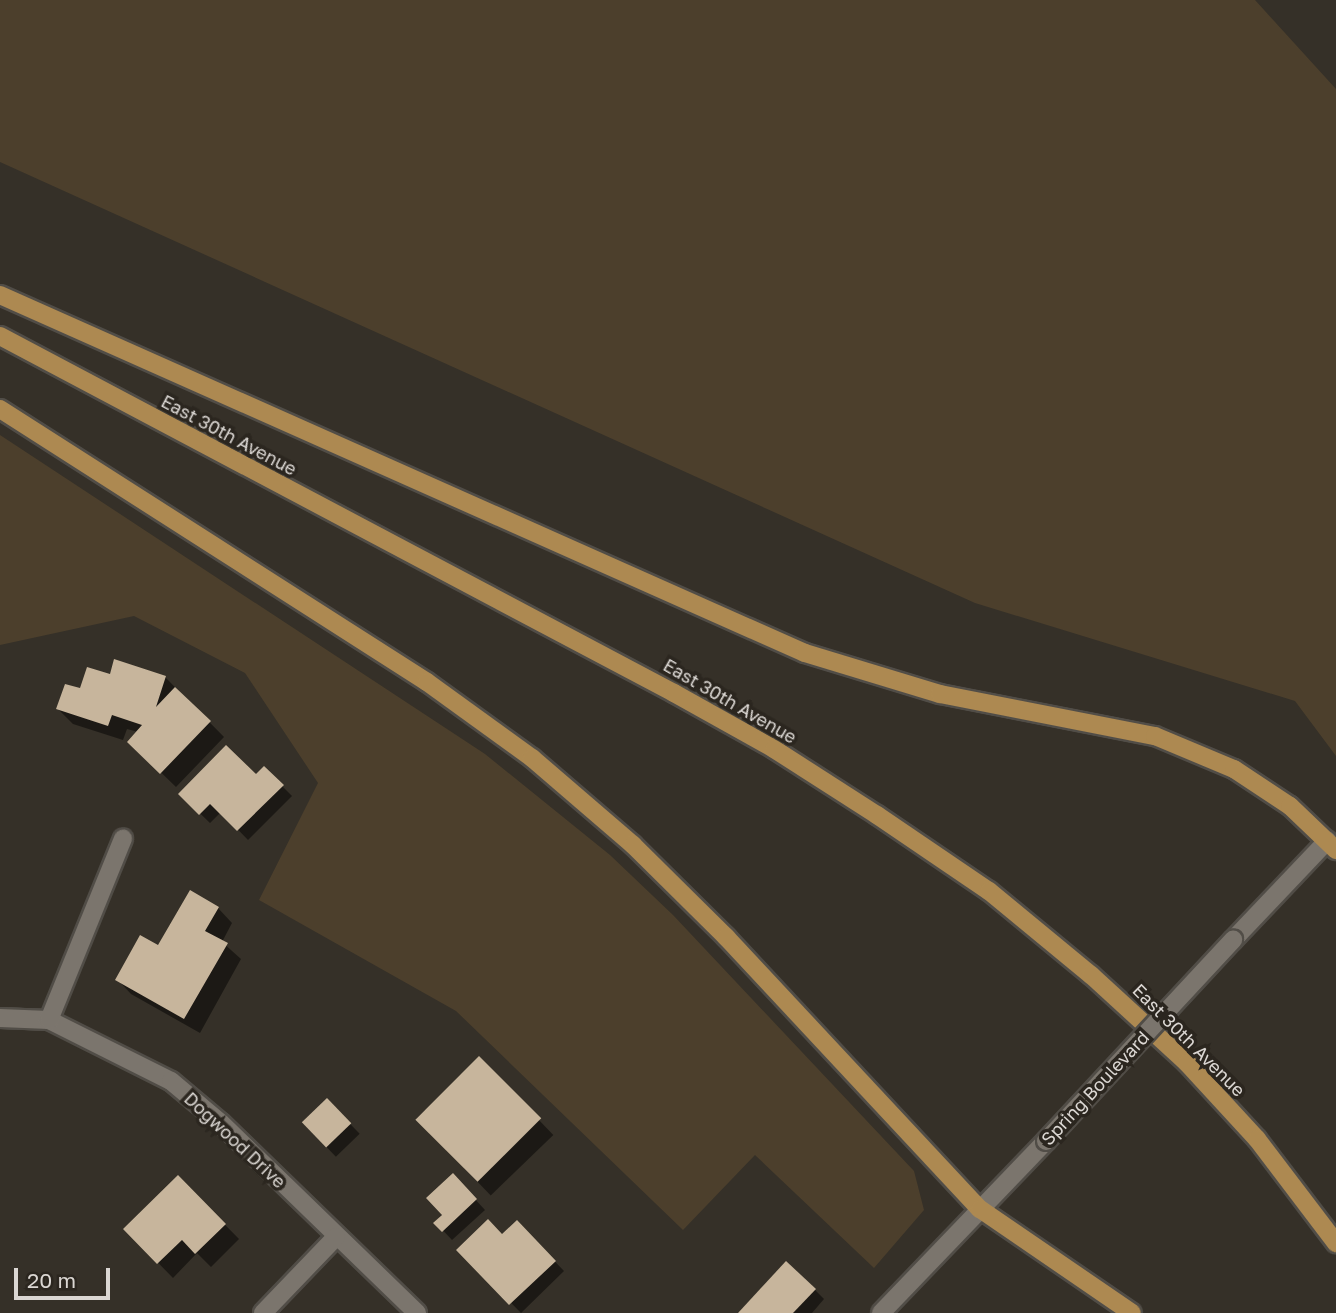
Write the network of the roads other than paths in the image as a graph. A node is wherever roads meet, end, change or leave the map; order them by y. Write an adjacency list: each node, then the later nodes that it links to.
1 (0, 295): 5 (main road)
2 (0, 336): 10 (main road, East 30th Avenue)
3 (0, 409): 8 (main road)
4 (123, 839): 7 (street)
5 (1333, 841): 8 (street, Spring Boulevard, bridge)
6 (0, 1018): 7 (street, Dogwood Drive)
7 (48, 1020): 9 (street, Dogwood Drive)
8 (980, 1209): 13 (street, Spring Boulevard); 14 (main road)
9 (336, 1237): 11 (street); 12 (street, Dogwood Drive)
10 (1336, 1242)
11 (263, 1313)
12 (417, 1313)
13 (881, 1313)
14 (1132, 1313)

